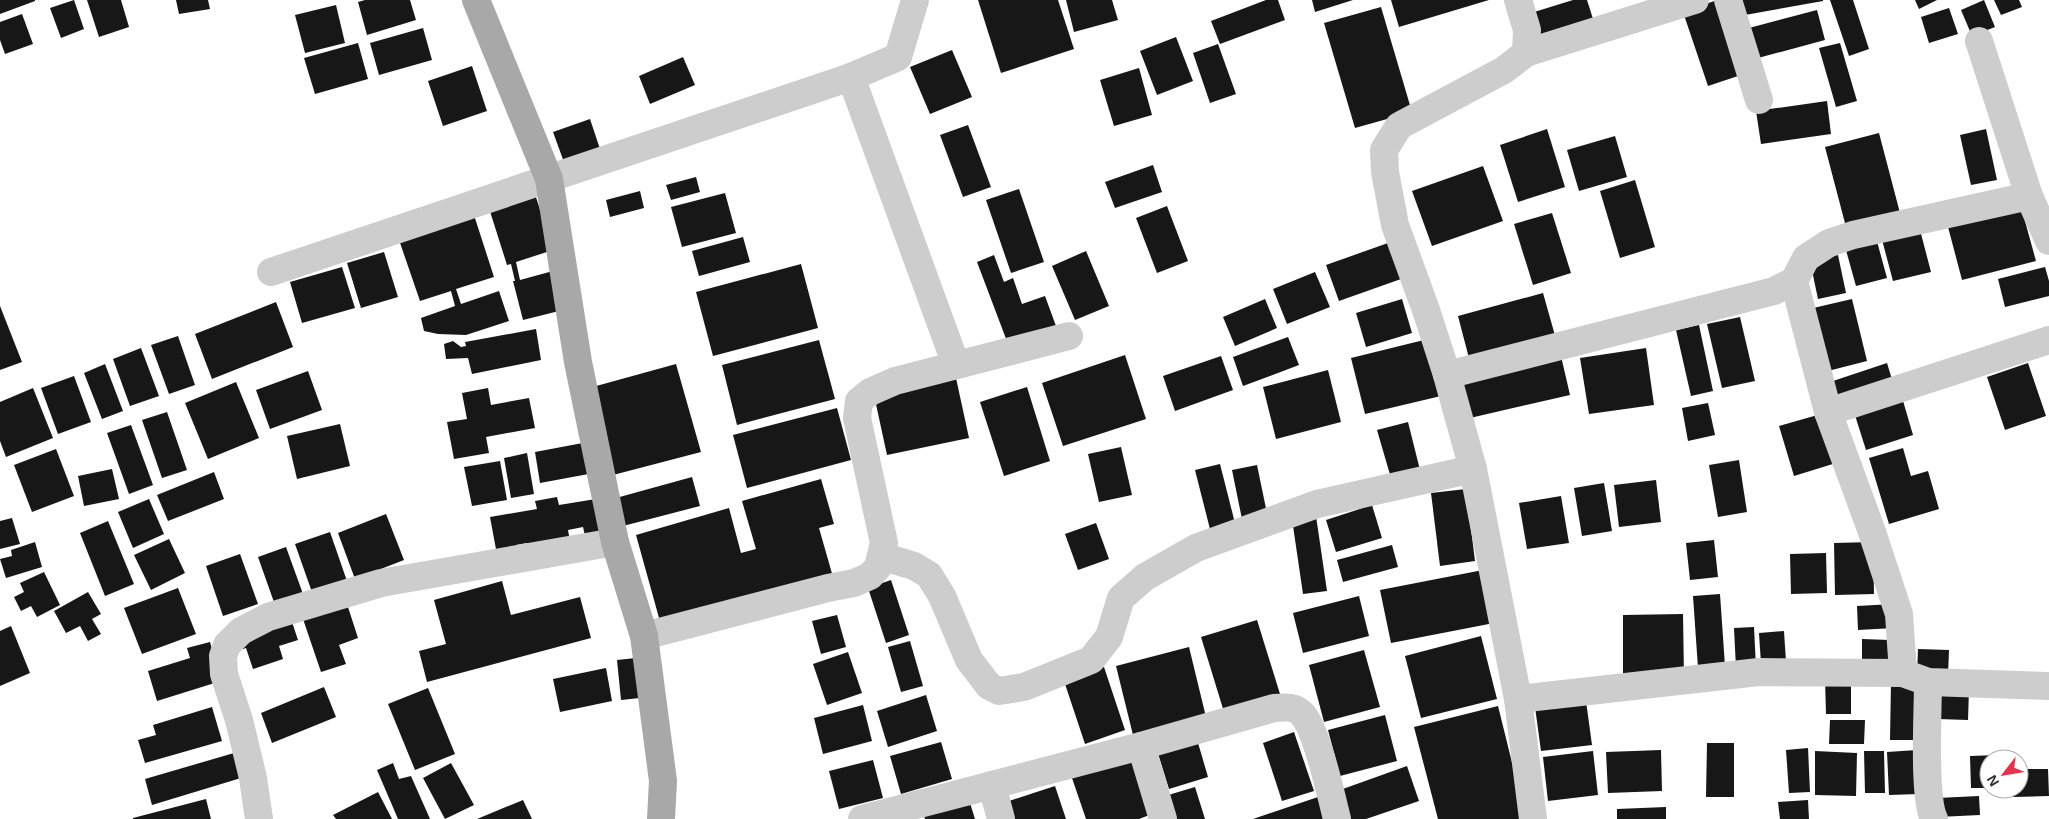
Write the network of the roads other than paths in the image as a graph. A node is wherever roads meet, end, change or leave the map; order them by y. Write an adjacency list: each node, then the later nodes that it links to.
1 (476, 0): 10 (main road)
2 (915, 0): 8 (street)
3 (1518, 0): 7 (street)
4 (1694, 0): 7 (street)
5 (1728, 0): 9 (street)
6 (1978, 41): 11 (street)
7 (1526, 53): 18 (street)
8 (852, 77): 10 (street); 17 (street)
9 (1759, 100)
10 (550, 179): 13 (street); 21 (main road)
11 (2029, 196): 12 (street); 14 (street)
12 (2049, 241)
13 (271, 272)
14 (1794, 281): 18 (street); 19 (street)
15 (1069, 336): 17 (street)
16 (2049, 340): 19 (street)
17 (956, 365): 22 (street)
18 (1447, 375): 20 (street)
19 (1828, 412): 24 (street)
20 (1473, 470): 22 (street); 26 (street)
21 (615, 542): 23 (main road); 29 (street)
22 (881, 556): 23 (street)
23 (644, 636): 30 (main road)
24 (1915, 678): 25 (street); 26 (street); 36 (street)
25 (2049, 686)
26 (1518, 699): 35 (street)
27 (1142, 746): 28 (street); 33 (street); 34 (street)
28 (992, 785): 31 (street); 32 (street)
29 (259, 819)
30 (661, 819)
31 (862, 819)
32 (1001, 819)
33 (1163, 819)
34 (1338, 819)
35 (1533, 819)
36 (1934, 819)

